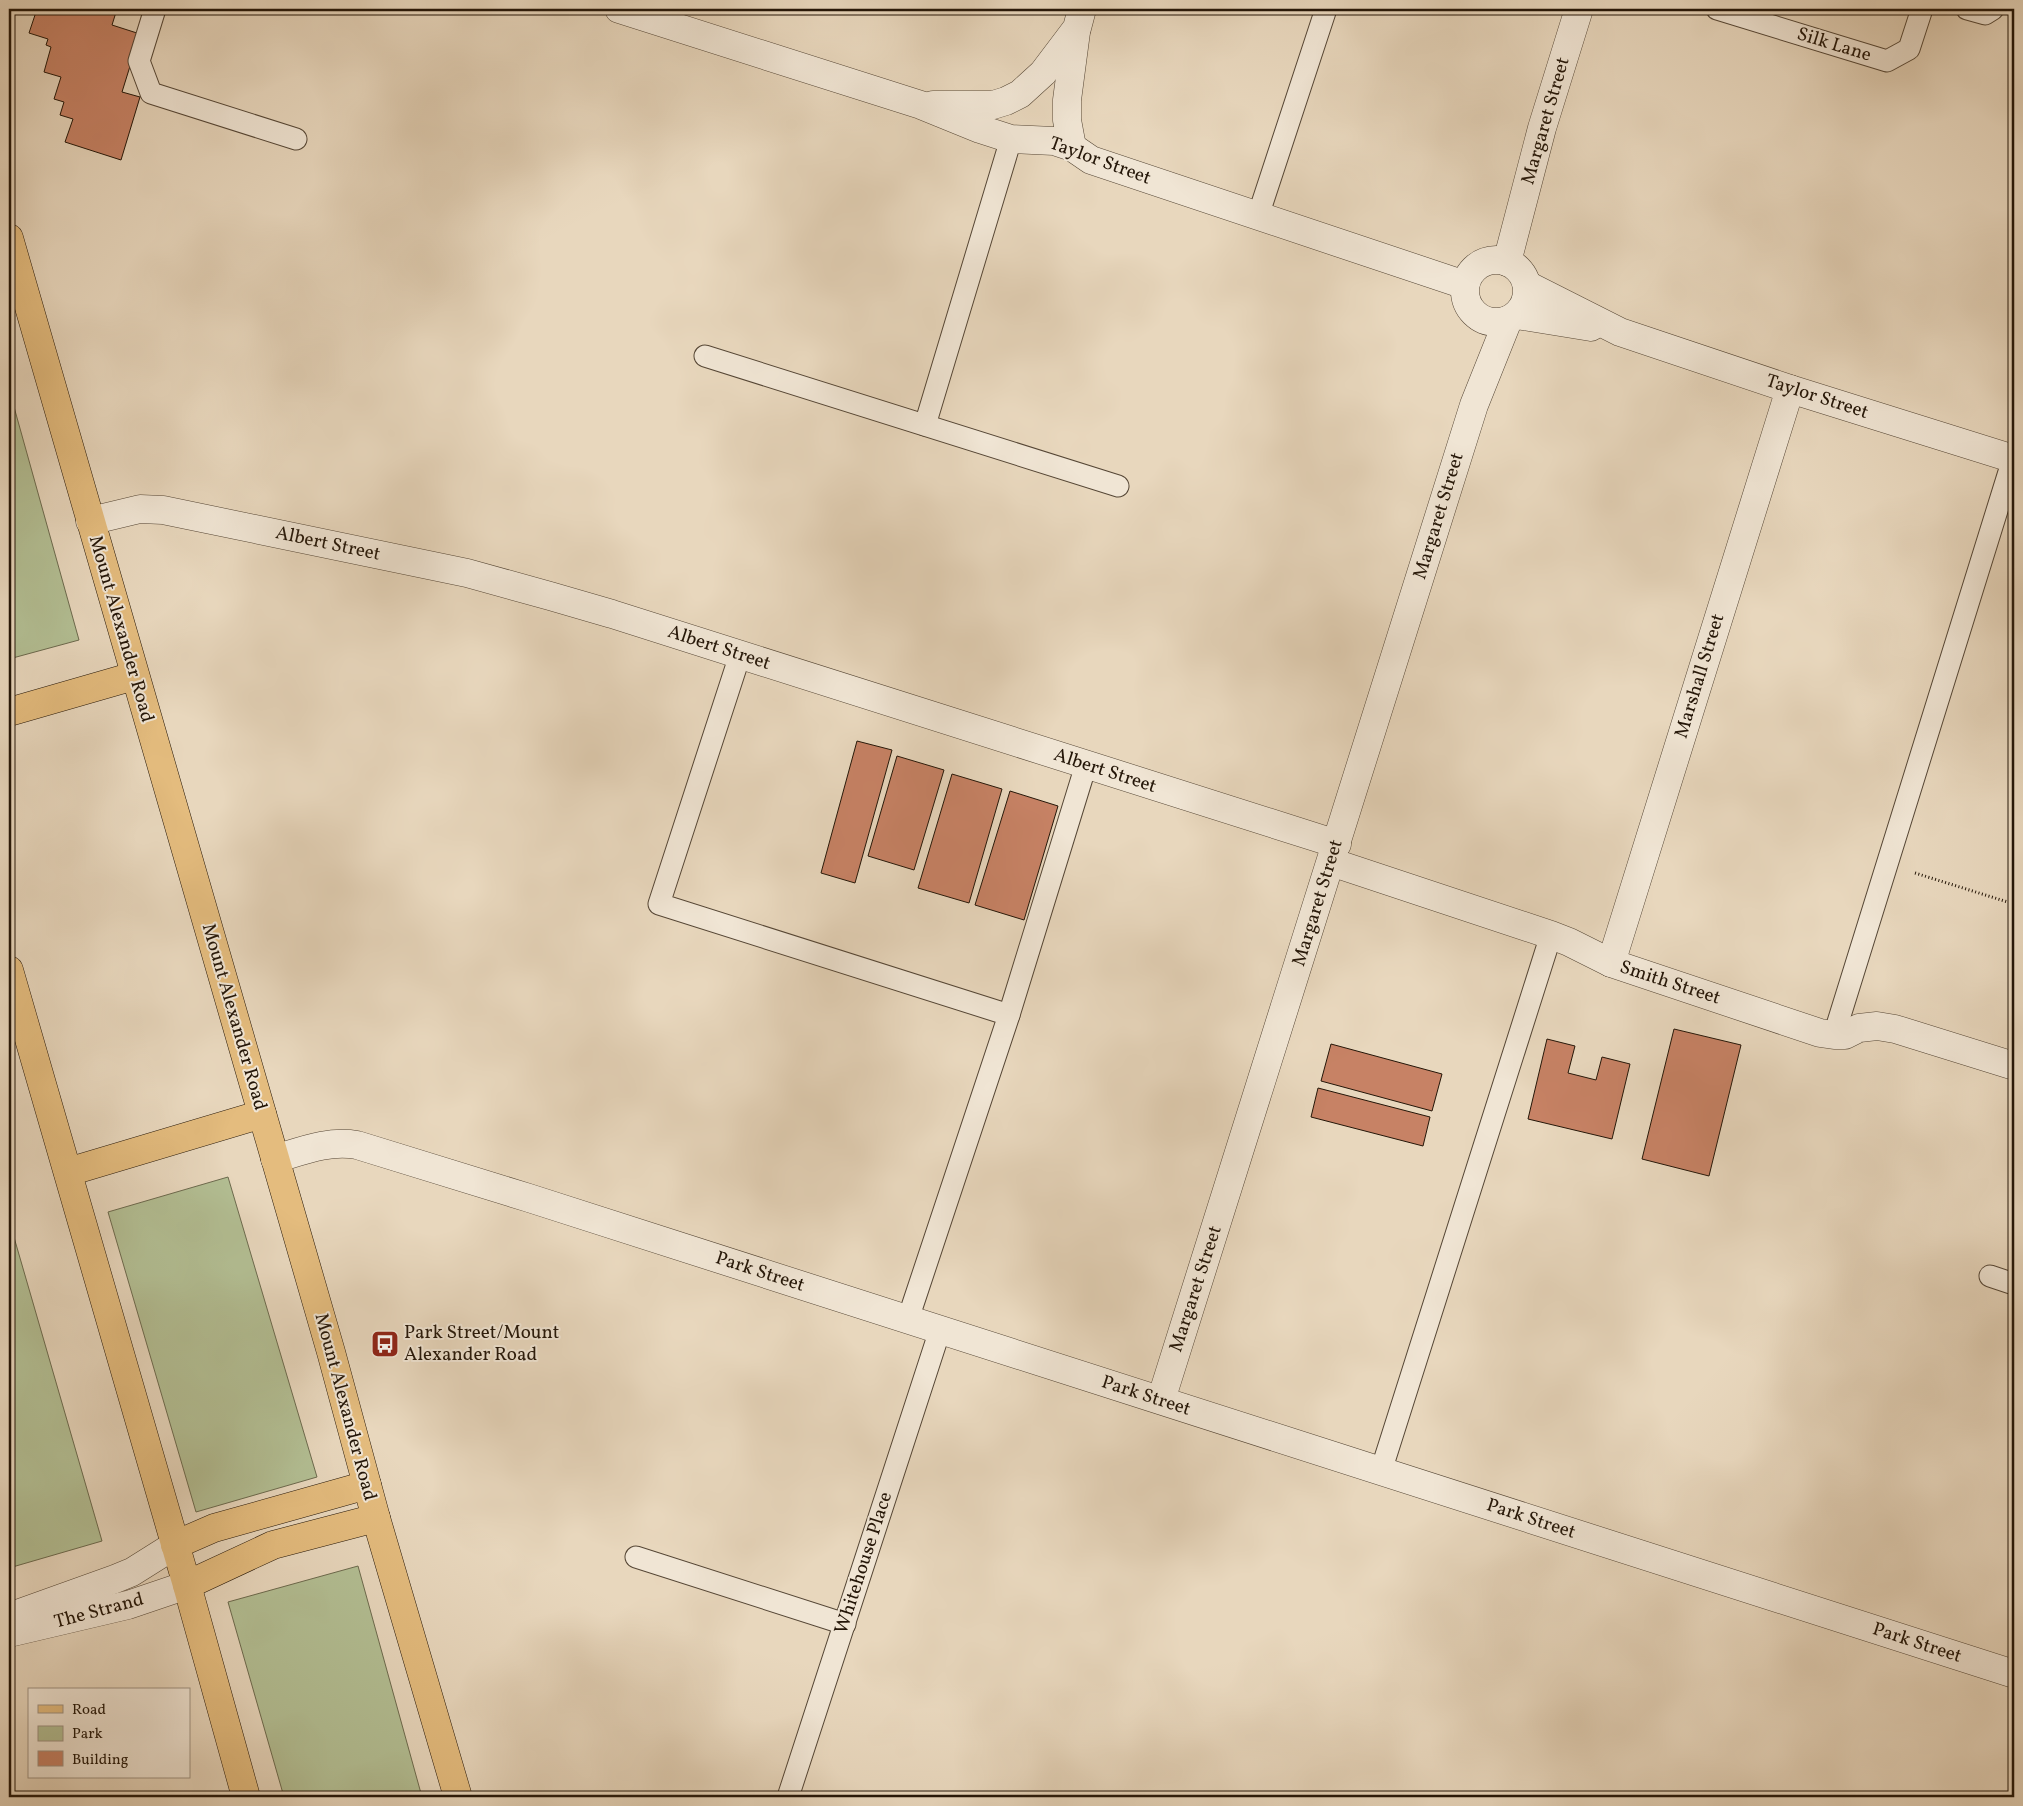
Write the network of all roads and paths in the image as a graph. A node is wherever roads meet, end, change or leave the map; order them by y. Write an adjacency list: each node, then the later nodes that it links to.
1 (155, 9): 11 (lane)
2 (619, 9): 10 (street, Taylor Street)
3 (1326, 9): 14 (lane)
4 (1579, 9): 16 (street, Margaret Street)
5 (1717, 9): 6 (lane, Silk Lane)
6 (1922, 9)
7 (1968, 9): 8 (lane)
8 (1992, 9)
9 (1079, 18): 10 (street); 13 (street)
10 (922, 105): 12 (street, Taylor Street)
11 (296, 139)
12 (1011, 139): 13 (street, Taylor Street); 23 (lane)
13 (1072, 146): 14 (street, Taylor Street)
14 (1258, 216): 17 (street, Taylor Street)
15 (9, 238): 26 (main road, Mount Alexander Road)
16 (1507, 262): 17 (street); 18 (street)
17 (1465, 285): 19 (street)
18 (1527, 285): 19 (street); 20 (street, Taylor Street)
19 (1502, 318): 20 (street, Taylor Street); 31 (street, Margaret Street)
20 (1620, 332): 22 (street, Taylor Street)
21 (705, 356): 23 (lane)
22 (1790, 389): 24 (street, Taylor Street); 35 (street, Marshall Street)
23 (925, 425): 25 (lane)
24 (2014, 459): 32 (lane)
25 (1118, 486)
26 (90, 521): 27 (street, Albert Street); 28 (main road, Mount Alexander Road)
27 (740, 654): 30 (street, Albert Street); 37 (lane)
28 (134, 676): 29 (main road); 40 (main road, Mount Alexander Road)
29 (9, 712)
30 (1086, 764): 31 (street, Albert Street); 37 (lane)
31 (1334, 853): 34 (street, Smith Street); 47 (street, Margaret Street)
32 (1887, 864): 33 (path); 38 (lane)
33 (2014, 904)
34 (1551, 935): 35 (street, Smith Street); 48 (lane)
35 (1610, 963): 38 (street, Smith Street)
36 (9, 970): 42 (main road)
37 (1009, 1014): 45 (lane)
38 (1834, 1035): 39 (street, Smith Street)
39 (2014, 1066)
40 (262, 1114): 41 (main road, Mount Alexander Road); 42 (main road)
41 (275, 1159): 45 (street, Park Street); 49 (main road, Mount Alexander Road)
42 (68, 1172): 51 (main road)
43 (1990, 1276): 44 (lane)
44 (2014, 1284)
45 (908, 1320): 46 (street, Park Street)
46 (940, 1330): 47 (street, Park Street); 55 (lane, Whitehouse Place)
47 (1161, 1400): 48 (street, Park Street)
48 (1381, 1471): 57 (street, Park Street)
49 (367, 1485): 50 (main road, Mount Alexander Road); 51 (main road)
50 (376, 1518): 53 (main road); 59 (main road, Mount Alexander Road)
51 (175, 1545): 53 (main road); 54 (street, The Strand)
52 (636, 1557): 55 (lane)
53 (187, 1584): 56 (street, The Strand); 58 (main road)
54 (9, 1616)
55 (845, 1624): 60 (lane, Whitehouse Place)
56 (9, 1633)
57 (2014, 1674)
58 (246, 1797)
59 (458, 1797)
60 (788, 1797)

